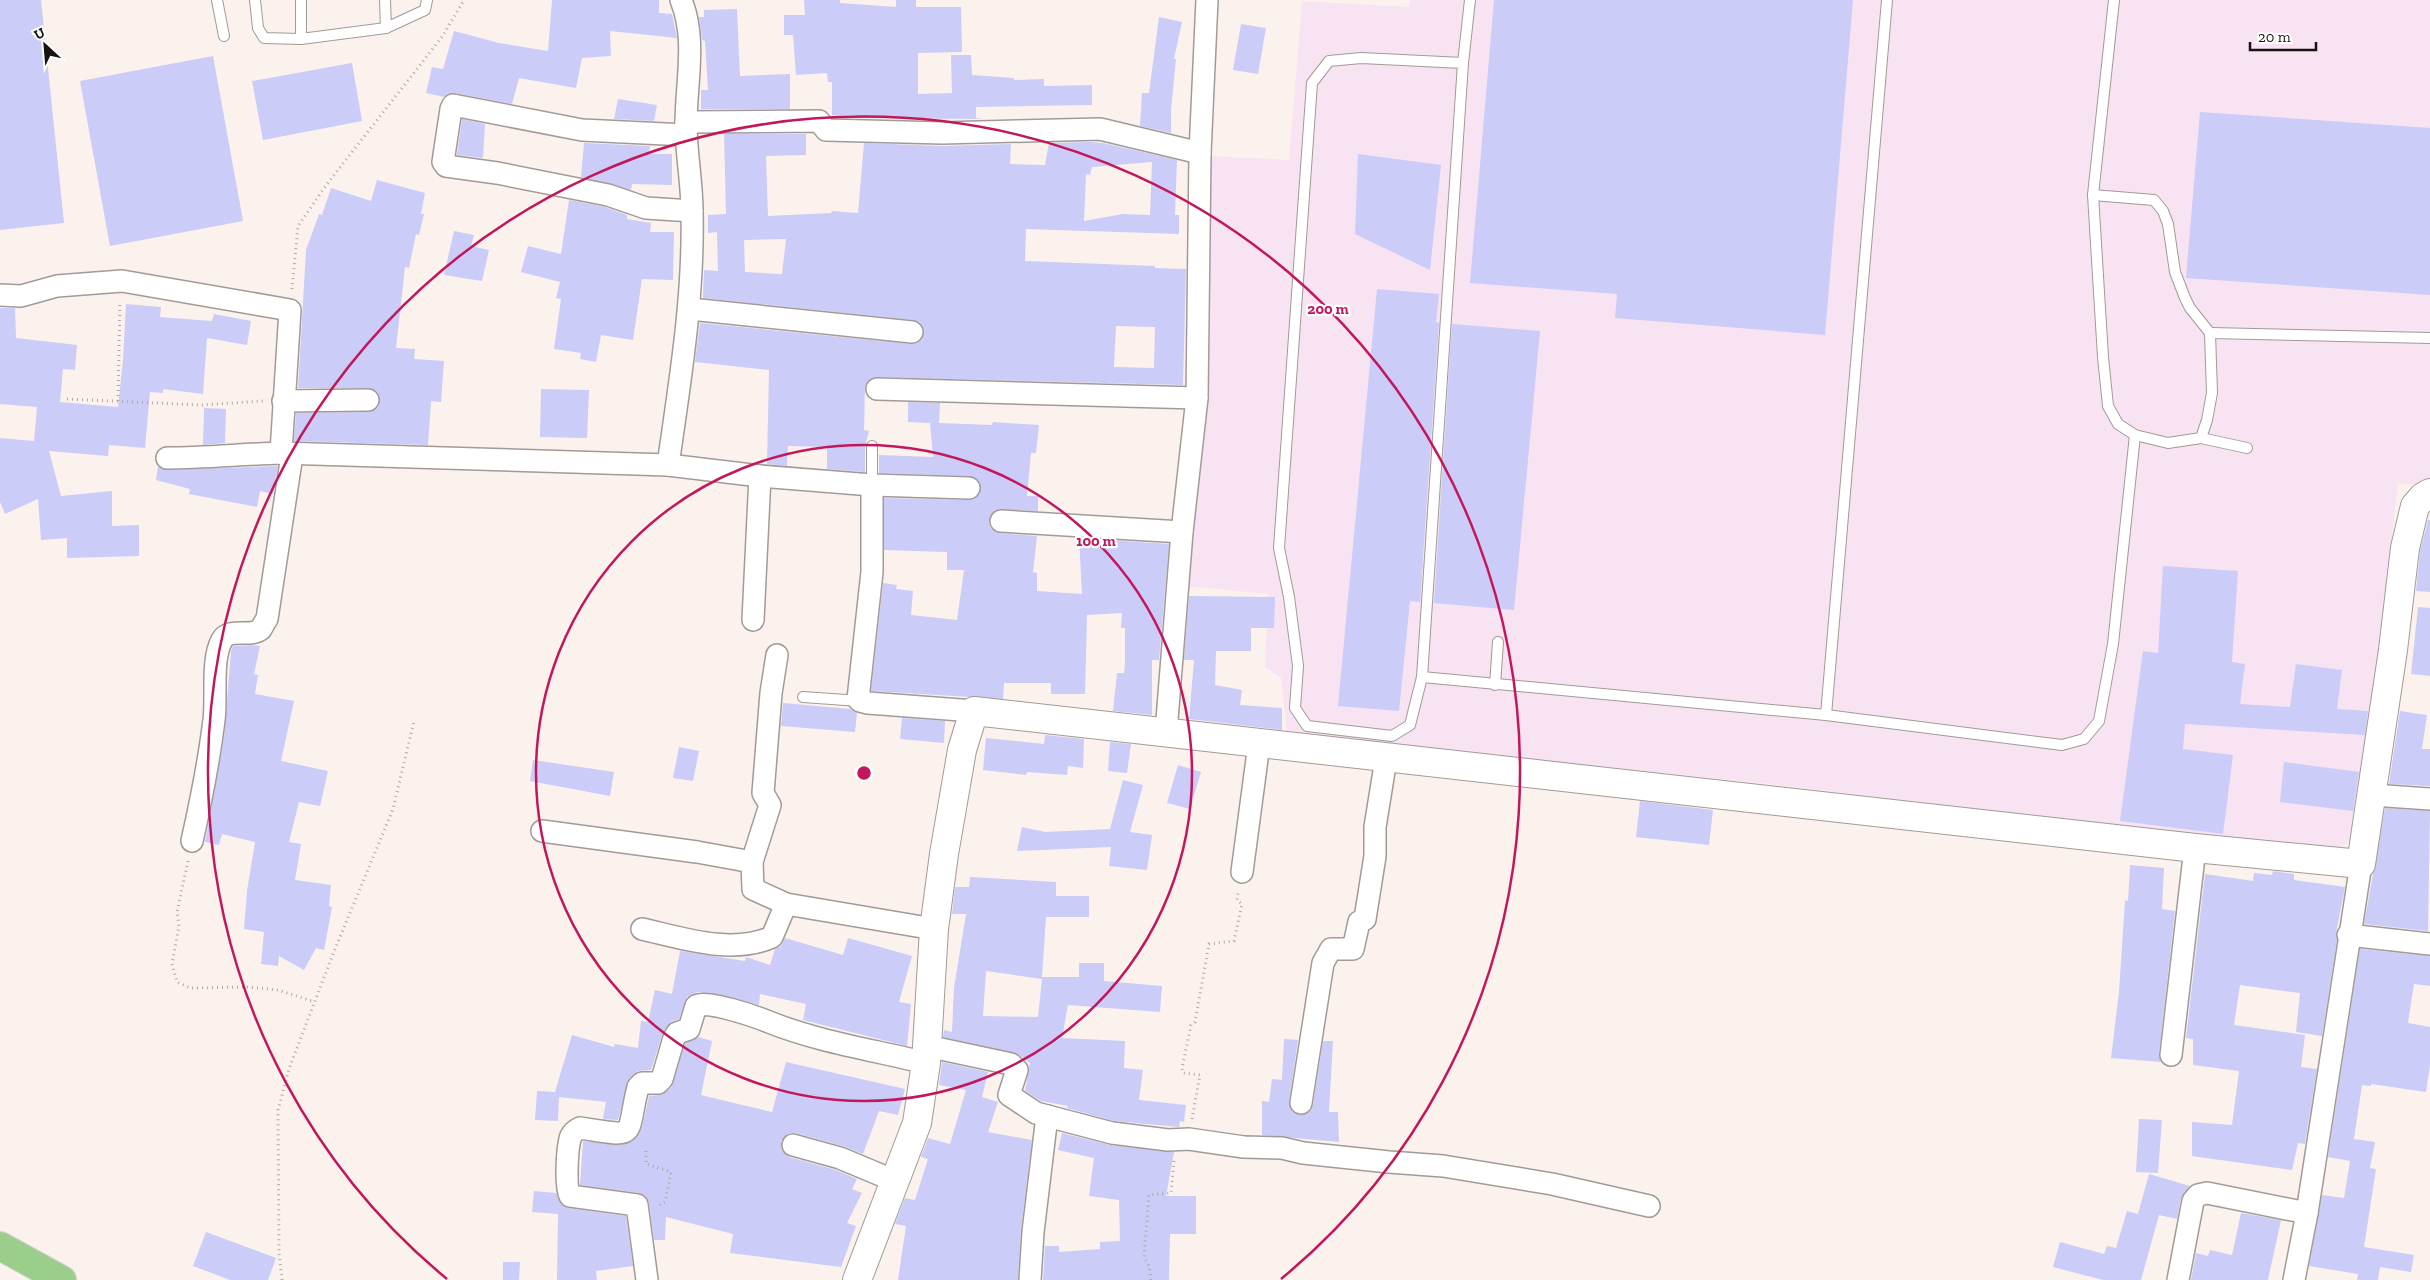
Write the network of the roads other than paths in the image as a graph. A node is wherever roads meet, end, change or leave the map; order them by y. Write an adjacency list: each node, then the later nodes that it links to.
1 (217, 0): 12 (lane)
2 (255, 0): 13 (lane)
3 (301, 0): 13 (lane)
4 (385, 0): 11 (lane)
5 (428, 0): 11 (lane)
6 (681, 0): 17 (street)
7 (1208, 0): 18 (street)
8 (1470, 0): 14 (lane)
9 (1887, 0): 51 (lane)
10 (2114, 0): 19 (lane)
11 (386, 28): 13 (lane)
12 (224, 36)
13 (301, 38)
14 (1463, 63): 46 (lane); 46 (lane)
15 (819, 121): 16 (lane); 17 (street); 18 (street)
16 (853, 121)
17 (686, 129): 20 (street); 20 (street)
18 (1200, 153): 27 (street)
19 (2093, 195): 24 (lane); 30 (lane)
20 (692, 211): 22 (street)
21 (0, 295): 29 (street)
22 (690, 309): 23 (street); 36 (street)
23 (912, 332)
24 (2210, 333): 25 (lane); 31 (lane)
25 (2430, 338)
26 (877, 389): 27 (street)
27 (1197, 398): 42 (street)
28 (368, 400): 29 (street)
29 (283, 401): 34 (street)
30 (2135, 435): 31 (lane); 51 (lane)
31 (2201, 438): 33 (lane)
32 (872, 446): 38 (lane)
33 (2248, 448)
34 (287, 454): 35 (street); 36 (street); 58 (street)
35 (167, 458)
36 (668, 465): 37 (street)
37 (760, 476): 38 (street); 43 (street)
38 (872, 485): 39 (street); 49 (street)
39 (969, 488)
40 (2430, 493): 55 (street)
41 (1001, 522): 42 (street)
42 (1182, 532): 52 (street)
43 (754, 620)
44 (1498, 642): 47 (lane)
45 (777, 655): 60 (street)
46 (1422, 677): 47 (lane)
47 (1495, 686): 51 (lane)
48 (803, 697): 49 (lane)
49 (860, 702): 50 (street)
50 (974, 711): 52 (street); 65 (street)
51 (1826, 715)
52 (1166, 732): 53 (street)
53 (1259, 744): 54 (street); 62 (street)
54 (1386, 759): 59 (street); 70 (street)
55 (2372, 795): 56 (street); 61 (street)
56 (2430, 800)
57 (542, 830): 60 (street)
58 (192, 841)
59 (2195, 848): 61 (street); 69 (street)
60 (752, 862): 63 (street)
61 (2361, 864): 66 (street)
62 (1242, 872)
63 (786, 904): 64 (street); 65 (street)
64 (642, 929)
65 (934, 929): 68 (street)
66 (2348, 935): 67 (street); 75 (street)
67 (2430, 944)
68 (926, 1055): 71 (street); 73 (street); 78 (street)
69 (2171, 1055)
70 (1301, 1103)
71 (1047, 1116): 74 (street); 80 (street)
72 (793, 1145): 73 (street)
73 (894, 1181): 79 (street)
74 (1649, 1206)
75 (2307, 1213): 81 (street); 82 (street)
76 (0, 1246): 77 (highway)
77 (62, 1280)
78 (647, 1280)
79 (857, 1280)
80 (1030, 1280)
81 (2178, 1280)
82 (2294, 1280)

